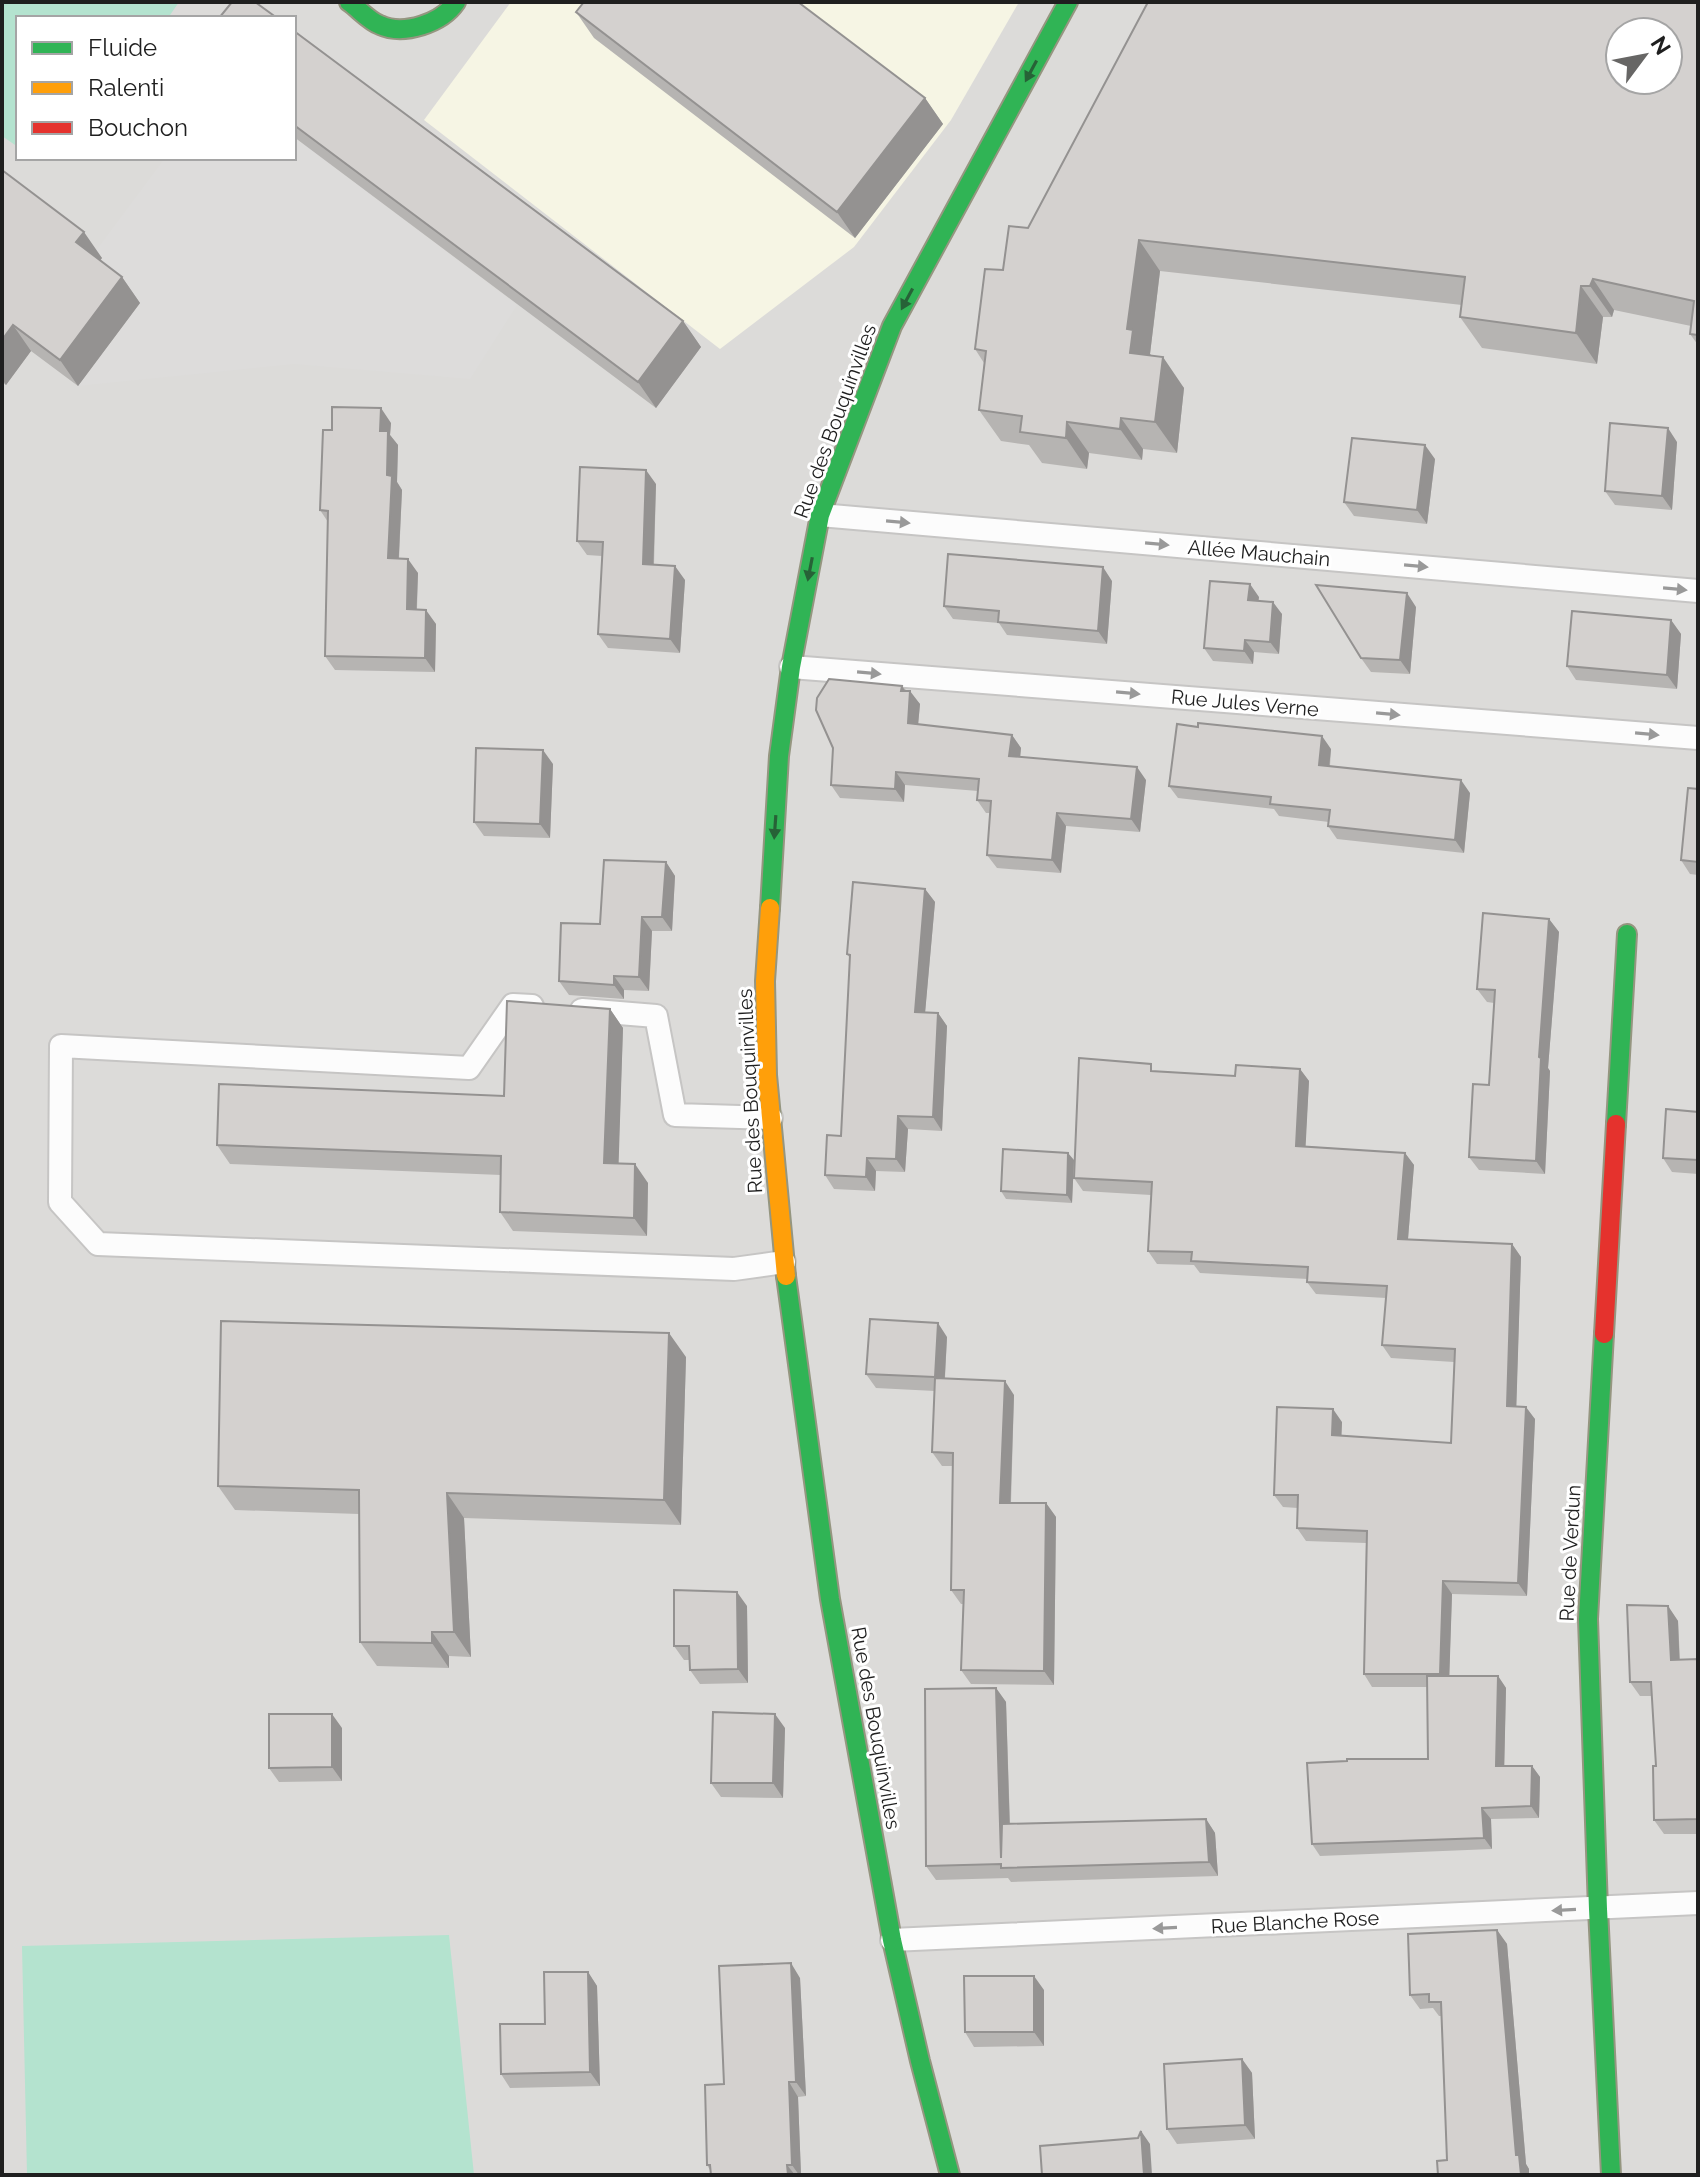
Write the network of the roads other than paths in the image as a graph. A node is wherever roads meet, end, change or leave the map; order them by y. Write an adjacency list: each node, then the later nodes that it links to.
1 (349, 2): 2 (street)
2 (456, 2)
3 (1068, 2): 4 (street, Rue des Bouquinvilles, one-way to 4)
4 (820, 515): 5 (lane, Allée Mauchain, one-way to 5); 6 (street, Rue des Bouquinvilles, one-way to 6)
5 (1698, 591)
6 (791, 667): 7 (lane, Rue Jules Verne, one-way to 7); 9 (street, Rue des Bouquinvilles, one-way to 9)
7 (1698, 738)
8 (1627, 934): 12 (street, Rue de Verdun)
9 (771, 1118): 10 (street, Rue des Bouquinvilles); 10 (lane)
10 (784, 1262): 13 (street, Rue des Bouquinvilles)
11 (1698, 1903): 12 (lane, Rue Blanche Rose)
12 (1598, 1909): 13 (lane, Rue Blanche Rose, one-way to 13); 15 (street, Rue de Verdun)
13 (892, 1940): 14 (street, Rue des Bouquinvilles)
14 (950, 2175)
15 (1611, 2175)

